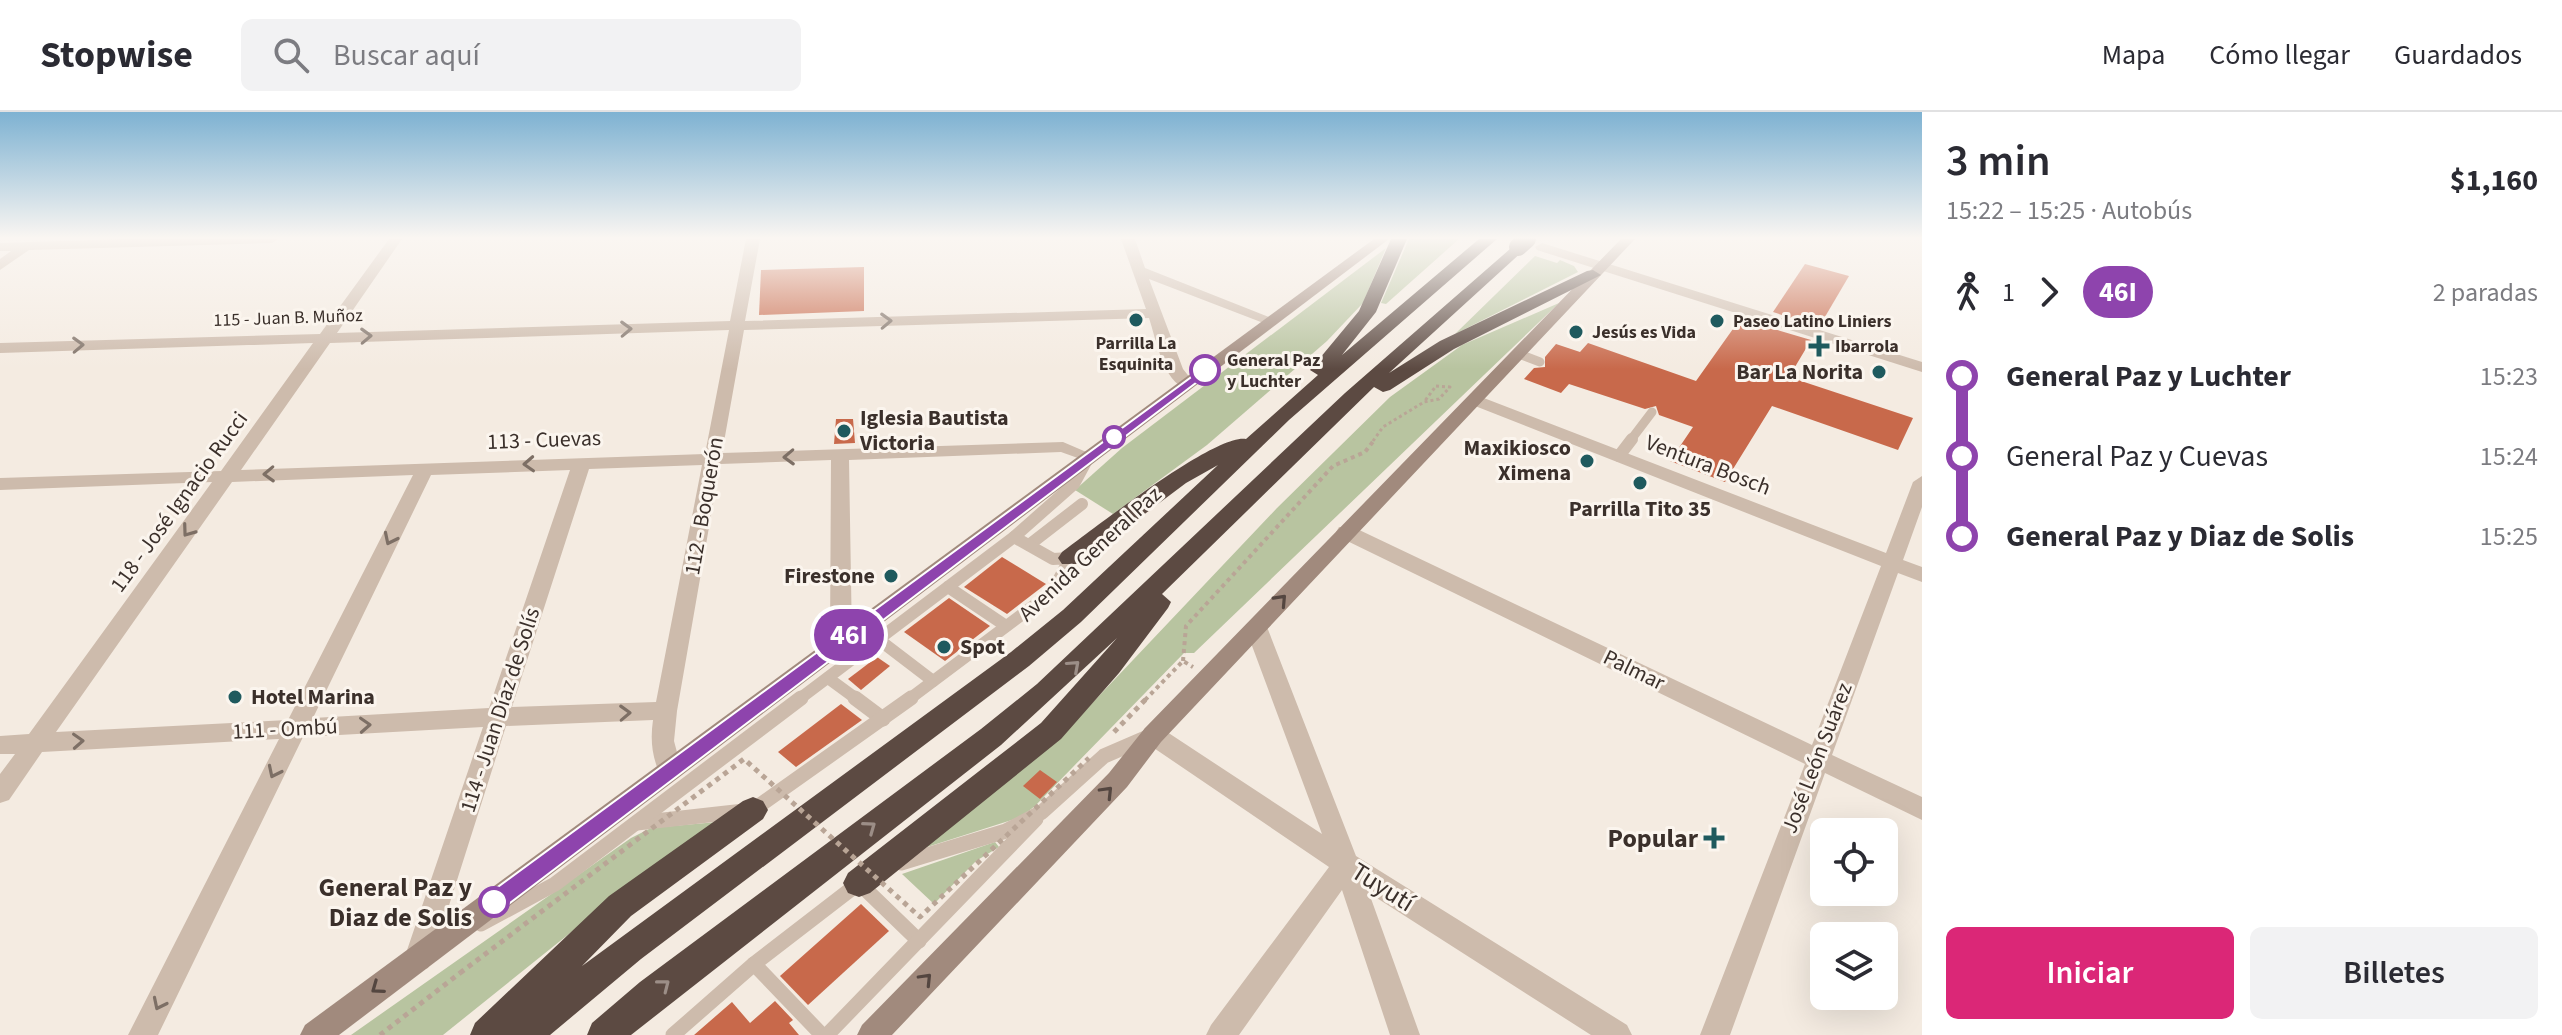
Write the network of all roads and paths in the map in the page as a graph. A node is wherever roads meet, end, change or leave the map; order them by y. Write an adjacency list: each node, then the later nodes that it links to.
1 (365, 282): 15 (street, 118 - José Ignacio Rucci)
2 (744, 282): 14 (street, 112 - Boquerón)
3 (1143, 282): 12 (street)
4 (1170, 282): 13 (street)
5 (1324, 282): 13 (street)
6 (1380, 282): 24 (highway)
7 (1439, 282): 24 (highway, Avenida General Paz)
8 (1487, 282): 25 (highway)
9 (1573, 282): 25 (highway)
10 (1586, 282): 17 (street)
11 (1637, 282): 19 (street)
12 (1152, 313): 14 (street, 115 - Juan B. Muñoz, one-way to 12); 20 (street)
13 (1271, 321): 20 (street)
14 (735, 326): 15 (street, 115 - Juan B. Muñoz, one-way to 14); 29 (street, 112 - Boquerón)
15 (326, 337): 16 (street, 115 - Juan B. Muñoz, one-way to 15); 32 (street, 118 - José Ignacio Rucci)
16 (0, 348)
17 (1519, 354): 18 (lane); 21 (street)
18 (1540, 362)
19 (1922, 367)
20 (1187, 384): 28 (street)
21 (1476, 400): 27 (street, Ventura Bosch); 36 (street)
22 (1424, 402): 22 (path); 48 (path)
23 (1652, 412): 27 (lane)
24 (1275, 424): 40 (highway); 77 (highway, Avenida General Paz)
25 (1303, 444): 37 (highway)
26 (840, 455): 28 (street, 113 - Cuevas); 29 (street, 113 - Cuevas, one-way to 29); 47 (street)
27 (1619, 456): 41 (street, Ventura Bosch)
28 (1089, 457): 38 (lane); 47 (street)
29 (713, 459): 30 (street, 113 - Cuevas); 52 (street, 112 - Boquerón)
30 (582, 462): 31 (street, 113 - Cuevas, one-way to 31); 53 (street, 114 - Juan Díaz de Solís)
31 (425, 469): 32 (street, 113 - Cuevas, one-way to 32); 55 (street, one-way to 55)
32 (227, 475): 34 (street, 113 - Cuevas); 58 (street, 118 - José Ignacio Rucci, one-way to 58)
33 (1922, 482): 41 (street, José León Suárez)
34 (0, 484)
35 (1082, 504): 39 (lane)
36 (1346, 532): 45 (street, one-way to 36); 61 (street, Palmar)
37 (1211, 534): 69 (highway); 78 (highway, one-way to 37)
38 (1014, 537): 39 (lane); 43 (lane)
39 (1029, 545): 40 (lane)
40 (1070, 558): 44 (lane)
41 (1891, 563): 42 (street, Ventura Bosch); 61 (street, José León Suárez)
42 (1922, 575)
43 (948, 587): 44 (lane); 46 (lane)
44 (1006, 626): 51 (lane)
45 (1256, 627): 49 (street); 68 (street)
46 (878, 639): 50 (lane); 51 (lane)
47 (841, 640): 62 (street)
48 (1183, 661): 49 (path); 57 (path)
49 (1209, 676): 56 (street)
50 (828, 678): 54 (lane); 67 (lane)
51 (933, 681): 54 (lane)
52 (666, 711): 53 (street, 111 - Ombú, one-way to 52); 62 (street, 112 - Boquerón)
53 (498, 717): 55 (street, 111 - Ombú, one-way to 53); 71 (street, 114 - Juan Díaz de Solís)
54 (883, 719): 65 (lane)
55 (296, 729): 58 (street, 111 - Ombú, one-way to 55); 73 (street, one-way to 73)
56 (1153, 735): 66 (lane); 68 (street, Tuyutí); 81 (street, one-way to 56)
57 (1110, 736)
58 (36, 743): 59 (street, 111 - Ombú); 63 (street, 118 - José Ignacio Rucci)
59 (0, 745)
60 (1099, 747): 75 (path, bridge)
61 (1816, 758): 64 (street, Palmar); 85 (street, José León Suárez)
62 (670, 771): 71 (street)
63 (0, 793)
64 (1922, 809)
65 (753, 810): 67 (lane); 76 (highway)
66 (1042, 812): 69 (lane); 70 (lane)
67 (637, 823): 71 (lane)
68 (1346, 864): 82 (street); 83 (street); 84 (street, Tuyutí)
69 (859, 883): 70 (lane); 72 (lane)
70 (919, 941): 80 (lane)
71 (418, 959): 74 (street, one-way to 74)
72 (754, 964): 79 (lane); 80 (lane)
73 (143, 1035)
74 (315, 1035)
75 (380, 1035)
76 (487, 1035)
77 (523, 1035)
78 (604, 1035)
79 (673, 1035)
80 (824, 1035)
81 (872, 1035)
82 (1221, 1035)
83 (1405, 1035)
84 (1617, 1035)
85 (1715, 1035)

